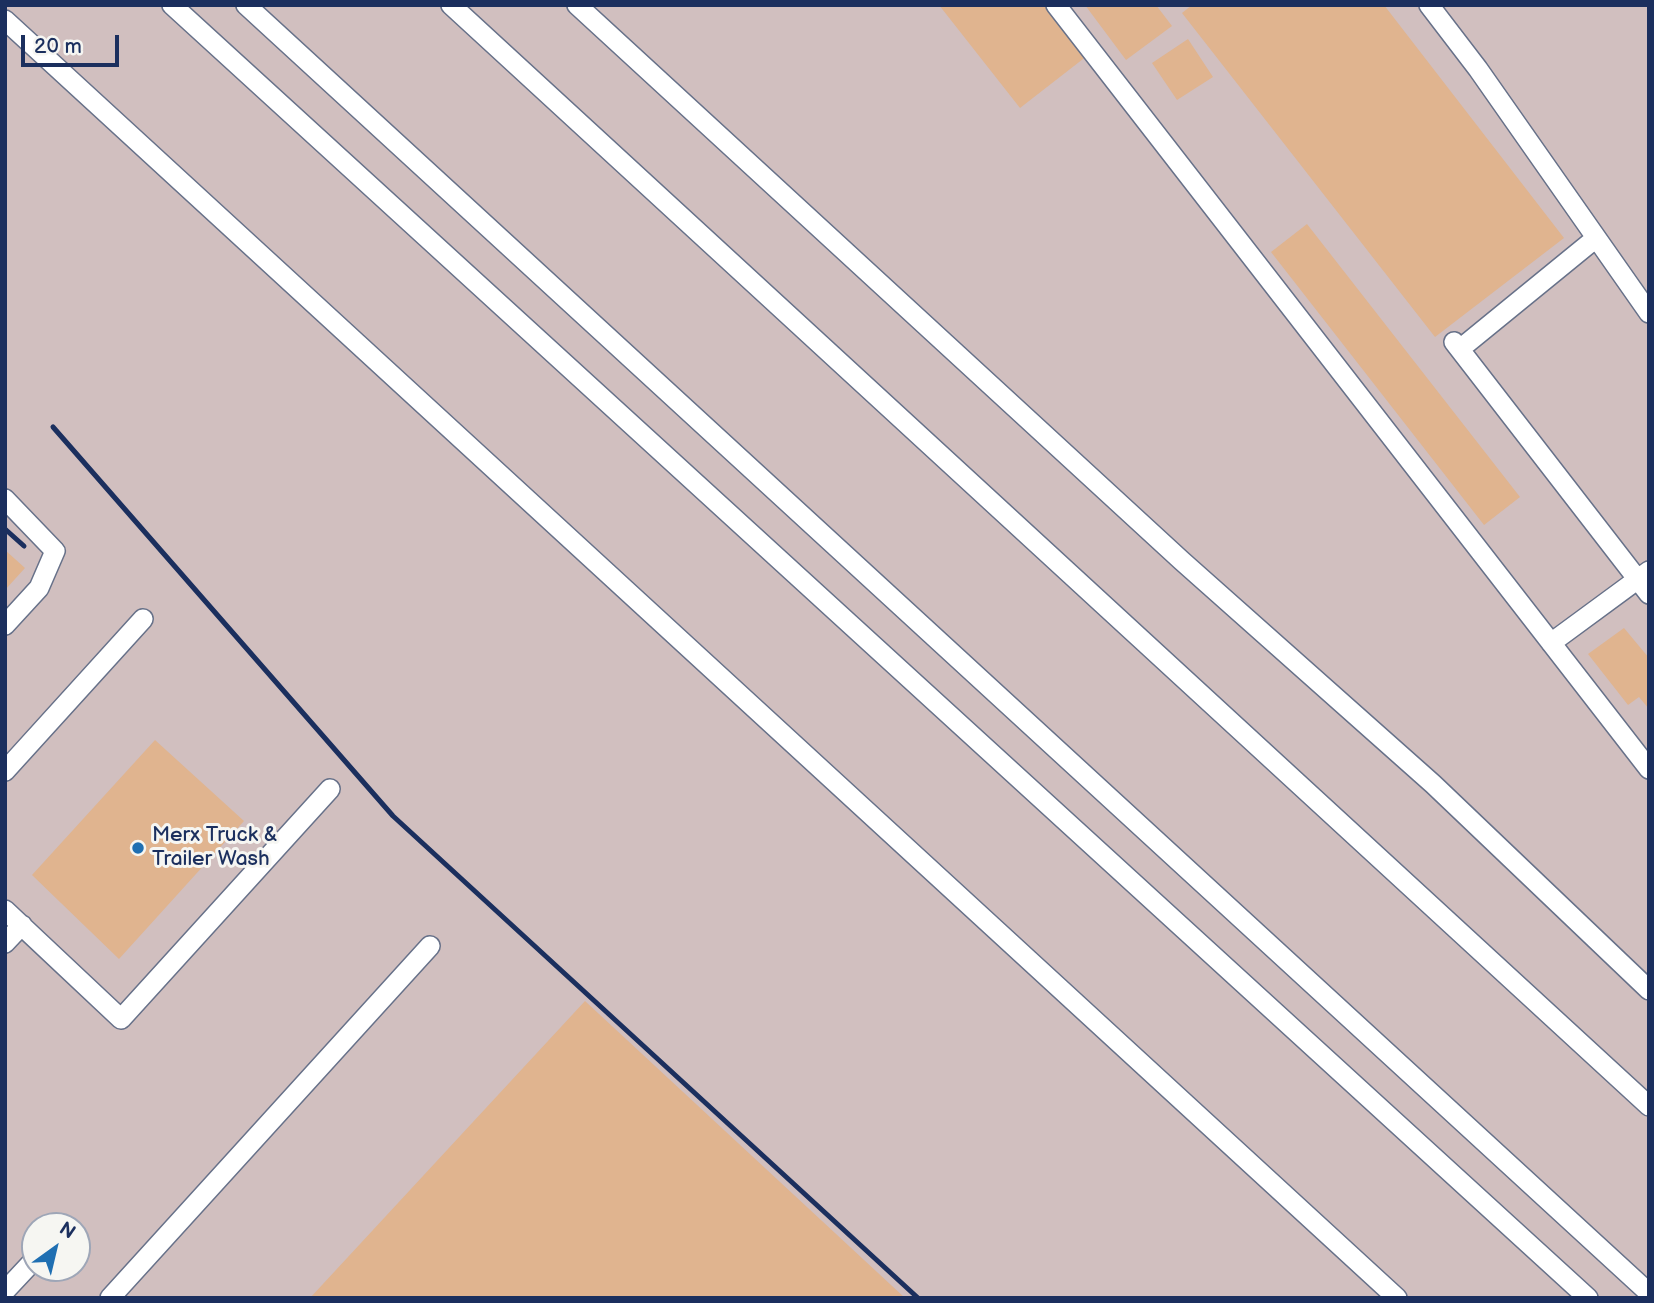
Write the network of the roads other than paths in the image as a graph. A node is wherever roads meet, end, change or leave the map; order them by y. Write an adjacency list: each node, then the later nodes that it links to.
1 (172, 5): 29 (lane)
2 (246, 5): 26 (lane)
3 (451, 5): 23 (lane)
4 (577, 5): 22 (lane)
5 (1056, 5): 14 (lane)
6 (1429, 5): 8 (lane)
7 (5, 20): 28 (lane)
8 (1596, 238): 9 (lane); 11 (lane)
9 (1649, 313)
10 (5, 499): 13 (lane)
11 (1645, 582): 14 (lane)
12 (143, 619): 16 (lane)
13 (5, 625)
14 (1552, 643): 15 (lane)
15 (1649, 769)
16 (5, 771)
17 (330, 789): 19 (lane)
18 (5, 910): 19 (lane)
19 (22, 925): 20 (lane)
20 (5, 943)
21 (430, 946): 27 (lane)
22 (1649, 990)
23 (1649, 1106)
24 (21, 1274): 25 (lane)
25 (5, 1292)
26 (1649, 1293)
27 (110, 1298)
28 (1397, 1298)
29 (1588, 1298)

